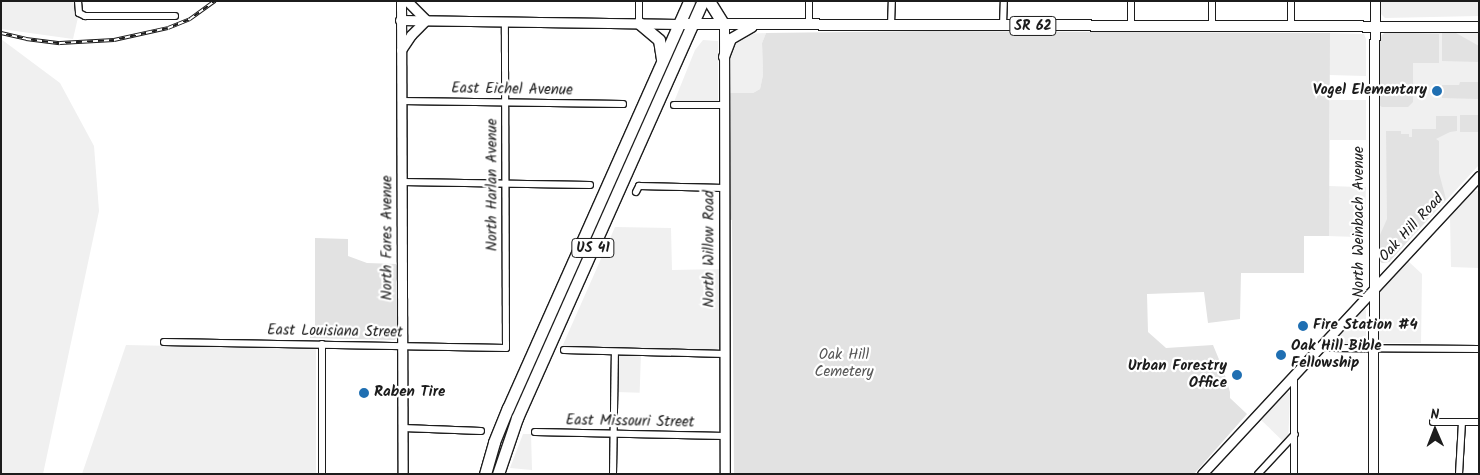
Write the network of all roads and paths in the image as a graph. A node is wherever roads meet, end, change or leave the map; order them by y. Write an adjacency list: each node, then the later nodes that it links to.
1 (78, 1): 15 (street)
2 (401, 1): 16 (street, North Fares Avenue)
3 (407, 1): 17 (street)
4 (639, 1): 19 (street)
5 (689, 1): 20 (highway, US 41)
6 (703, 1): 21 (highway, US 41)
7 (709, 1): 22 (highway)
8 (809, 1): 24 (street)
9 (892, 1): 25 (street)
10 (1004, 1): 26 (street)
11 (1131, 1): 27 (street)
12 (1212, 1): 28 (street)
13 (1291, 1): 29 (street)
14 (1375, 1): 30 (street, North Weinbach Avenue)
15 (175, 16)
16 (400, 20): 17 (street); 32 (street, North Fares Avenue)
17 (426, 20): 18 (street); 32 (street)
18 (505, 22): 19 (street); 36 (street, North Harlan Avenue)
19 (639, 23): 20 (street); 34 (highway)
20 (678, 24): 21 (main road, SR 62); 34 (highway, US 41)
21 (693, 24): 22 (main road, SR 62); 70 (highway, US 41)
22 (724, 25): 23 (main road, SR 62); 33 (street, North Willow Road)
23 (754, 25): 24 (main road, SR 62); 33 (main road)
24 (809, 25): 25 (main road, SR 62)
25 (892, 25): 26 (main road, SR 62)
26 (1003, 25): 27 (main road, SR 62)
27 (1131, 26): 28 (main road, SR 62)
28 (1212, 26): 29 (main road, SR 62)
29 (1291, 26): 30 (main road, SR 62)
30 (1374, 26): 31 (main road, SR 62); 46 (street, North Weinbach Avenue)
31 (1479, 26)
32 (401, 50): 35 (street, North Fares Avenue)
33 (724, 57): 39 (street, North Willow Road)
34 (662, 61): 69 (highway, US 41)
35 (401, 101): 36 (street, East Eichel Avenue); 41 (street, North Fares Avenue)
36 (504, 103): 37 (street, East Eichel Avenue); 42 (street, North Harlan Avenue)
37 (623, 104)
38 (674, 105): 39 (street)
39 (724, 105): 44 (street, North Willow Road)
40 (1478, 179): 46 (street, Oak Hill Road)
41 (402, 182): 42 (street); 50 (street, North Fares Avenue)
42 (505, 184): 43 (street); 51 (street, North Harlan Avenue)
43 (590, 185)
44 (724, 188): 45 (street); 56 (street, North Willow Road)
45 (638, 189)
46 (1373, 290): 49 (street, Oak Hill Road); 52 (street, North Weinbach Avenue)
47 (164, 342): 48 (street, East Louisiana Street)
48 (322, 344): 50 (street, East Louisiana Street); 67 (street)
49 (1321, 346): 52 (street); 57 (street, Oak Hill Road)
50 (403, 347): 51 (street, East Louisiana Street); 61 (street, North Fares Avenue)
51 (506, 348)
52 (1374, 349): 53 (street); 76 (street, North Weinbach Avenue)
53 (1479, 349)
54 (564, 350): 55 (street)
55 (615, 352): 56 (street); 64 (street)
56 (725, 354): 66 (street, North Willow Road)
57 (1294, 376): 65 (street); 73 (street, Oak Hill Road)
58 (1433, 422): 59 (street)
59 (1462, 422): 60 (street); 77 (street)
60 (1479, 422)
61 (403, 428): 62 (street); 68 (street, North Fares Avenue)
62 (481, 431)
63 (535, 432): 64 (street, East Missouri Street)
64 (614, 433): 66 (street, East Missouri Street); 71 (street)
65 (1295, 434): 74 (street); 75 (street)
66 (725, 436): 72 (street, North Willow Road)
67 (322, 474)
68 (403, 474)
69 (485, 474)
70 (498, 474)
71 (613, 474)
72 (725, 474)
73 (1202, 474)
74 (1258, 474)
75 (1294, 474)
76 (1373, 474)
77 (1459, 474)

